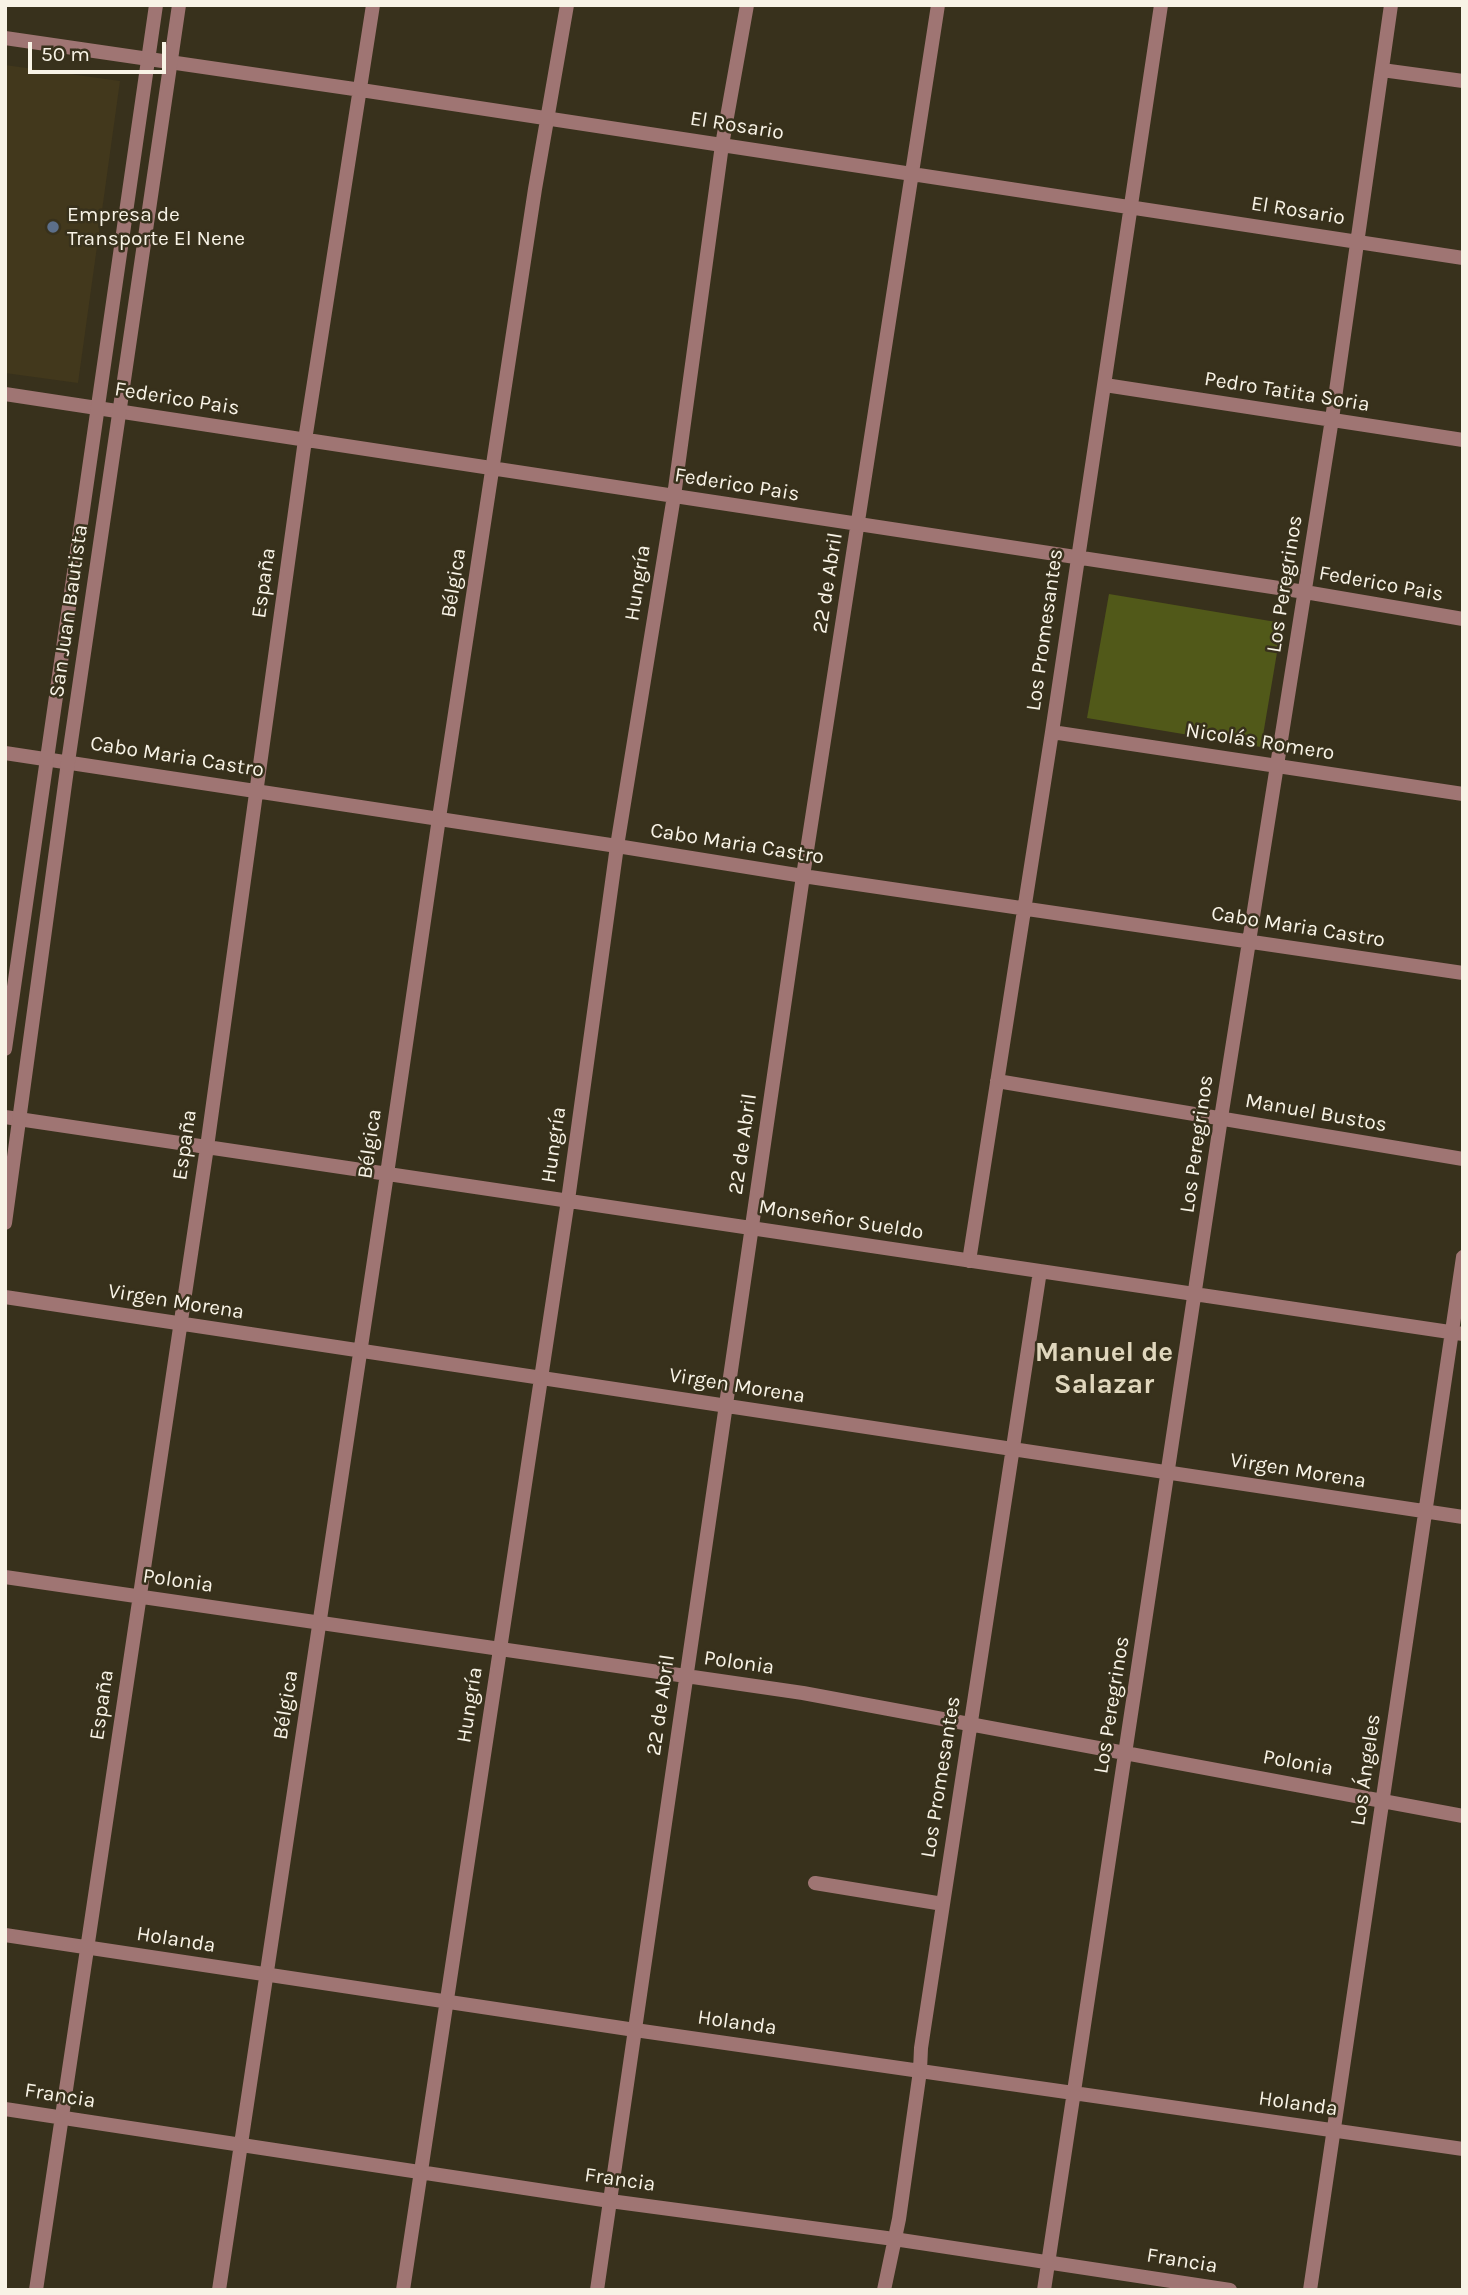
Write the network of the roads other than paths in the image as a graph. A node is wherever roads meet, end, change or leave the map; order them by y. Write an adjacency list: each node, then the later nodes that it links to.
1 (156, 5): 10 (street, San Juan Bautista)
2 (179, 5): 11 (street, San Juan Bautista)
3 (373, 5): 14 (street, España)
4 (567, 5): 15 (street, Bélgica)
5 (747, 5): 16 (street, Hungría)
6 (938, 5): 17 (street, 22 de Abril)
7 (1161, 5): 18 (street, Los Promesantes)
8 (1391, 5): 12 (street, Los Peregrinos)
9 (5, 38): 10 (street, El Rosario)
10 (148, 59): 11 (street, El Rosario); 23 (street, San Juan Bautista)
11 (171, 62): 14 (street, El Rosario); 24 (street, San Juan Bautista)
12 (1382, 70): 13 (street); 19 (street, Los Peregrinos)
13 (1463, 81)
14 (361, 90): 15 (street, El Rosario); 26 (street, España)
15 (549, 119): 16 (street, El Rosario); 28 (street, Bélgica)
16 (722, 145): 17 (street, El Rosario); 29 (street, Hungría)
17 (912, 174): 18 (street, El Rosario); 30 (street, 22 de Abril)
18 (1132, 207): 19 (street, El Rosario); 21 (street, Los Promesantes)
19 (1357, 242): 20 (street, El Rosario); 25 (street, Los Peregrinos)
20 (1463, 258)
21 (1105, 385): 25 (street, Pedro Tatita Soria); 31 (street, Los Promesantes)
22 (5, 394): 23 (street, Federico Pais)
23 (98, 408): 24 (street, Federico Pais); 36 (street, San Juan Bautista)
24 (120, 412): 26 (street, Federico Pais); 37 (street, San Juan Bautista)
25 (1332, 419): 27 (street, Pedro Tatita Soria); 32 (street, Los Peregrinos)
26 (306, 440): 28 (street, Federico Pais); 39 (street, España)
27 (1463, 440)
28 (493, 469): 29 (street, Federico Pais); 41 (street, Bélgica)
29 (674, 496): 30 (street, Federico Pais); 42 (street, Hungría)
30 (858, 524): 31 (street, Federico Pais); 43 (street, 22 de Abril)
31 (1077, 558): 32 (street, Federico Pais); 34 (street, Los Promesantes)
32 (1305, 592): 33 (street, Federico Pais); 38 (street, Los Peregrinos)
33 (1463, 619)
34 (1052, 732): 38 (street, Nicolás Romero); 44 (street, Los Promesantes)
35 (5, 753): 36 (street, Cabo Maria Castro)
36 (47, 759): 37 (street, Cabo Maria Castro); 47 (street, San Juan Bautista)
37 (68, 762): 39 (street, Cabo Maria Castro); 51 (street, San Juan Bautista)
38 (1276, 766): 40 (street, Nicolás Romero); 45 (street, Los Peregrinos)
39 (256, 790): 41 (street, Cabo Maria Castro); 52 (street, España)
40 (1463, 794)
41 (439, 818): 42 (street, Cabo Maria Castro); 54 (street, Bélgica)
42 (617, 846): 43 (street, Cabo Maria Castro); 55 (street, Hungría)
43 (803, 876): 44 (street, Cabo Maria Castro); 57 (street, 22 de Abril)
44 (1024, 907): 45 (street, Cabo Maria Castro); 48 (street, Los Promesantes)
45 (1250, 941): 46 (street, Cabo Maria Castro); 50 (street, Los Peregrinos)
46 (1463, 973)
47 (5, 1049)
48 (997, 1081): 50 (street, Manuel Bustos); 59 (street, Los Promesantes)
49 (5, 1116): 51 (street, Monseñor Sueldo)
50 (1221, 1118): 53 (street, Manuel Bustos); 61 (street, Los Peregrinos)
51 (21, 1119): 52 (street, Monseñor Sueldo); 56 (street, San Juan Bautista)
52 (207, 1147): 54 (street, Monseñor Sueldo); 63 (street, España)
53 (1463, 1159)
54 (387, 1174): 55 (street, Monseñor Sueldo); 65 (street, Bélgica)
55 (568, 1200): 57 (street, Monseñor Sueldo); 66 (street, Hungría)
56 (5, 1223)
57 (752, 1228): 59 (street, Monseñor Sueldo); 67 (street, 22 de Abril)
58 (1463, 1256): 64 (street, Los Ángeles)
59 (969, 1261): 60 (street, Monseñor Sueldo)
60 (1040, 1271): 61 (street, Monseñor Sueldo); 68 (street, Los Promesantes)
61 (1196, 1294): 64 (street, Monseñor Sueldo); 69 (street, Los Peregrinos)
62 (5, 1297): 63 (street, Virgen Morena)
63 (180, 1324): 65 (street, Virgen Morena); 73 (street, España)
64 (1457, 1333): 70 (street, Los Ángeles)
65 (361, 1351): 66 (street, Virgen Morena); 74 (street, Bélgica)
66 (541, 1378): 67 (street, Virgen Morena); 75 (street, Hungría)
67 (726, 1406): 68 (street, Virgen Morena); 76 (street, 22 de Abril)
68 (1013, 1449): 69 (street, Virgen Morena); 77 (street, Los Promesantes)
69 (1169, 1472): 70 (street, Virgen Morena); 78 (street, Los Peregrinos)
70 (1426, 1511): 71 (street, Virgen Morena); 79 (street, Los Ángeles)
71 (1463, 1517)
72 (5, 1577): 73 (street, Polonia)
73 (140, 1597): 74 (street, Polonia); 84 (street, España)
74 (320, 1623): 75 (street, Polonia); 85 (street, Bélgica)
75 (500, 1649): 76 (street, Polonia); 86 (street, Hungría)
76 (686, 1676): 77 (street, Polonia); 87 (street, 22 de Abril)
77 (971, 1724): 78 (street, Polonia); 82 (street, Los Promesantes)
78 (1126, 1753): 79 (street, Polonia); 89 (street, Los Peregrinos)
79 (1383, 1800): 80 (street, Polonia); 92 (street, Los Ángeles)
80 (1463, 1816)
81 (814, 1883): 82 (street)
82 (943, 1903): 88 (street, Los Promesantes)
83 (5, 1936): 84 (street, Holanda)
84 (87, 1948): 85 (street, Holanda); 91 (street, España)
85 (267, 1975): 86 (street, Holanda); 93 (street, Bélgica)
86 (446, 2002): 87 (street, Holanda); 95 (street, Hungría)
87 (635, 2030): 88 (street, Holanda); 96 (street, 22 de Abril)
88 (920, 2071): 89 (street, Holanda); 97 (street, Los Promesantes)
89 (1074, 2093): 92 (street, Holanda); 98 (street, Los Peregrinos)
90 (5, 2109): 91 (street, Francia)
91 (62, 2118): 93 (street, Francia); 99 (street, España)
92 (1334, 2131): 94 (street, Holanda); 106 (street, Los Ángeles)
93 (241, 2145): 95 (street, Francia); 100 (street, Bélgica)
94 (1463, 2149)
95 (420, 2172): 96 (street, Francia); 101 (street, Hungría)
96 (610, 2200): 97 (street, Francia); 102 (street, 22 de Abril)
97 (894, 2239): 98 (street, Francia); 103 (street, Los Promesantes)
98 (1048, 2262): 104 (street, Los Peregrinos); 105 (street, Francia)
99 (36, 2290)
100 (219, 2290)
101 (402, 2290)
102 (597, 2290)
103 (884, 2290)
104 (1044, 2290)
105 (1230, 2290)
106 (1310, 2290)

